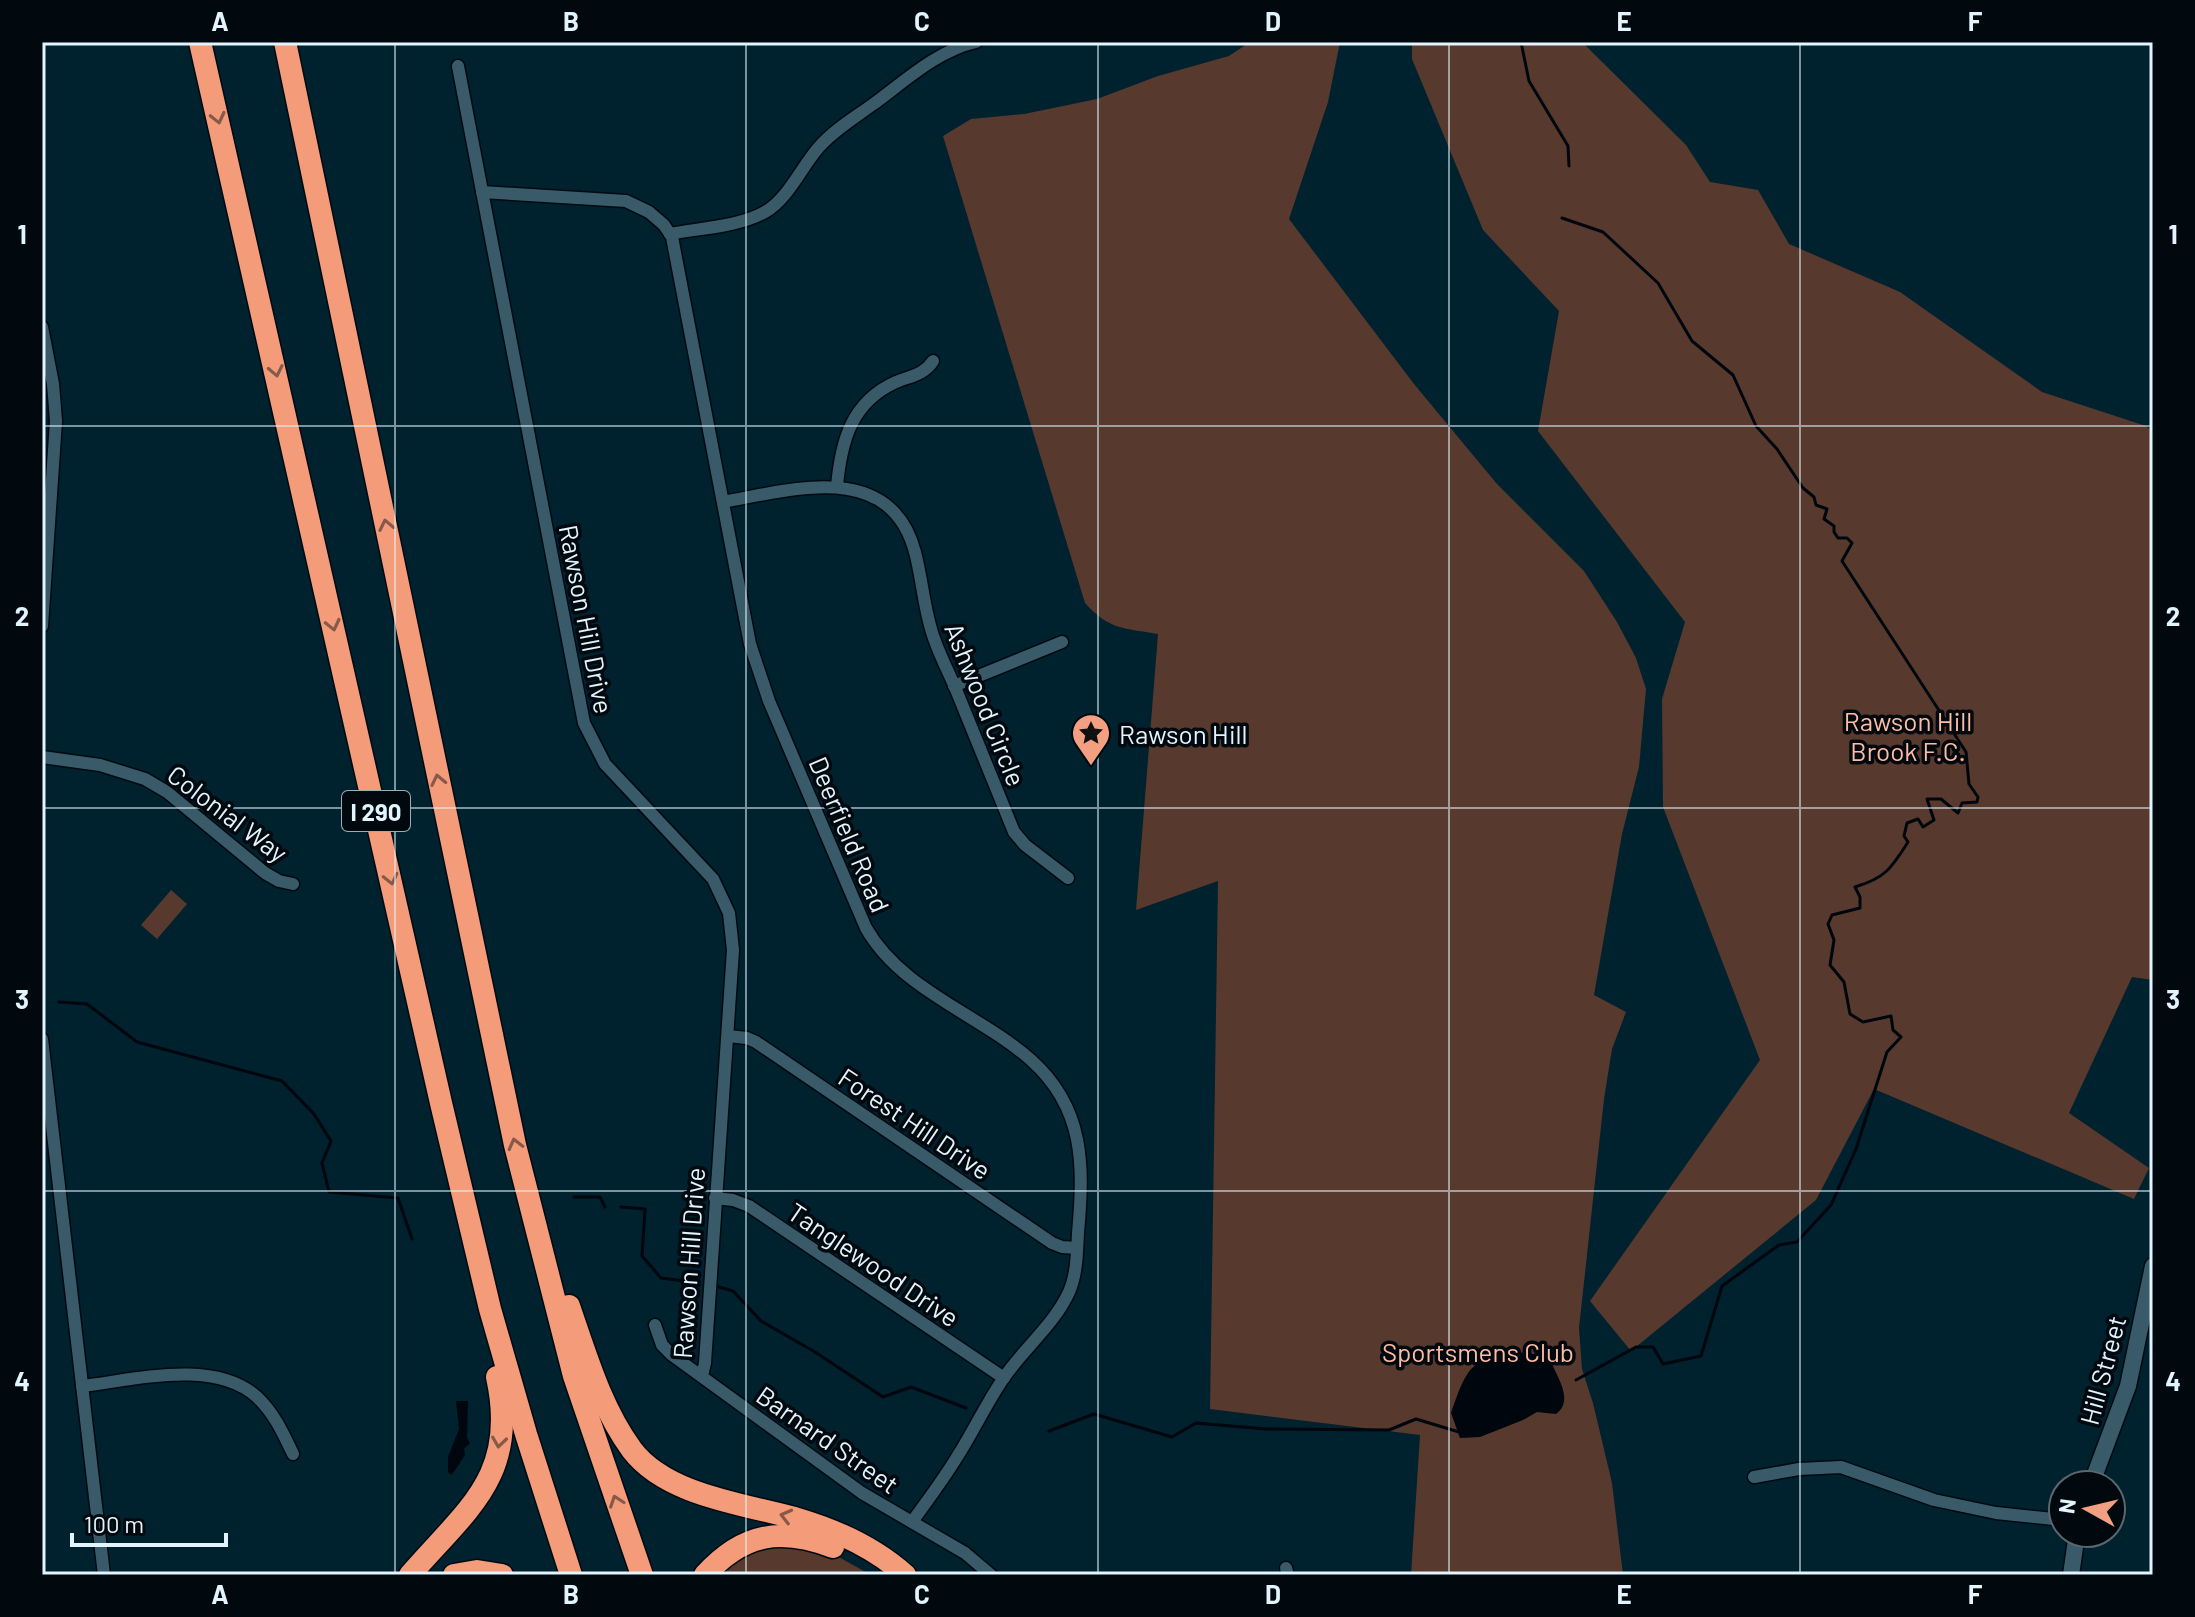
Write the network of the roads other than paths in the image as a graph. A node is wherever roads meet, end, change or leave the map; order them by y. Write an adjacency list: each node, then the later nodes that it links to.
1 (200, 42): 23 (highway, I 290, one-way to 23)
2 (285, 42): 19 (highway, I 290, one-way to 2)
3 (976, 42): 6 (street)
4 (458, 66): 5 (street, Rawson Hill Drive)
5 (482, 192): 6 (street); 17 (street, Rawson Hill Drive)
6 (670, 234): 10 (street, Deerfield Road)
7 (42, 327): 11 (street)
8 (933, 361): 9 (street)
9 (837, 486): 10 (street, Ashwood Circle); 13 (street, Ashwood Circle)
10 (723, 502): 21 (street, Deerfield Road)
11 (42, 626)
12 (1062, 642): 13 (street)
13 (954, 686): 15 (street, Ashwood Circle)
14 (42, 757): 16 (street, Colonial Way)
15 (1068, 878)
16 (293, 884)
17 (728, 1036): 20 (street, Rawson Hill Drive); 21 (street, Forest Hill Drive)
18 (42, 1039): 27 (street)
19 (524, 1181): 39 (highway, I 290, one-way to 19); 42 (highway, one-way to 19)
20 (715, 1198): 25 (street, Rawson Hill Drive); 26 (street, Tanglewood Drive)
21 (1077, 1248): 26 (street, Deerfield Road)
22 (2153, 1266): 29 (street, Hill Street)
23 (490, 1309): 35 (highway, one-way to 35); 38 (highway, I 290)
24 (655, 1325): 25 (street, Barnard Street)
25 (702, 1376): 32 (street, Barnard Street)
26 (1004, 1378): 32 (street, Deerfield Road)
27 (82, 1386): 28 (street); 34 (street)
28 (293, 1454)
29 (2097, 1469)
30 (1754, 1477): 31 (street)
31 (2047, 1518)
32 (912, 1522): 43 (street, Barnard Street)
33 (2075, 1549): 44 (street)
34 (104, 1575)
35 (410, 1575)
36 (454, 1575): 37 (highway)
37 (502, 1575)
38 (571, 1575)
39 (642, 1575)
40 (705, 1575): 41 (highway)
41 (885, 1575)
42 (905, 1575)
43 (991, 1575)
44 (2071, 1575)

